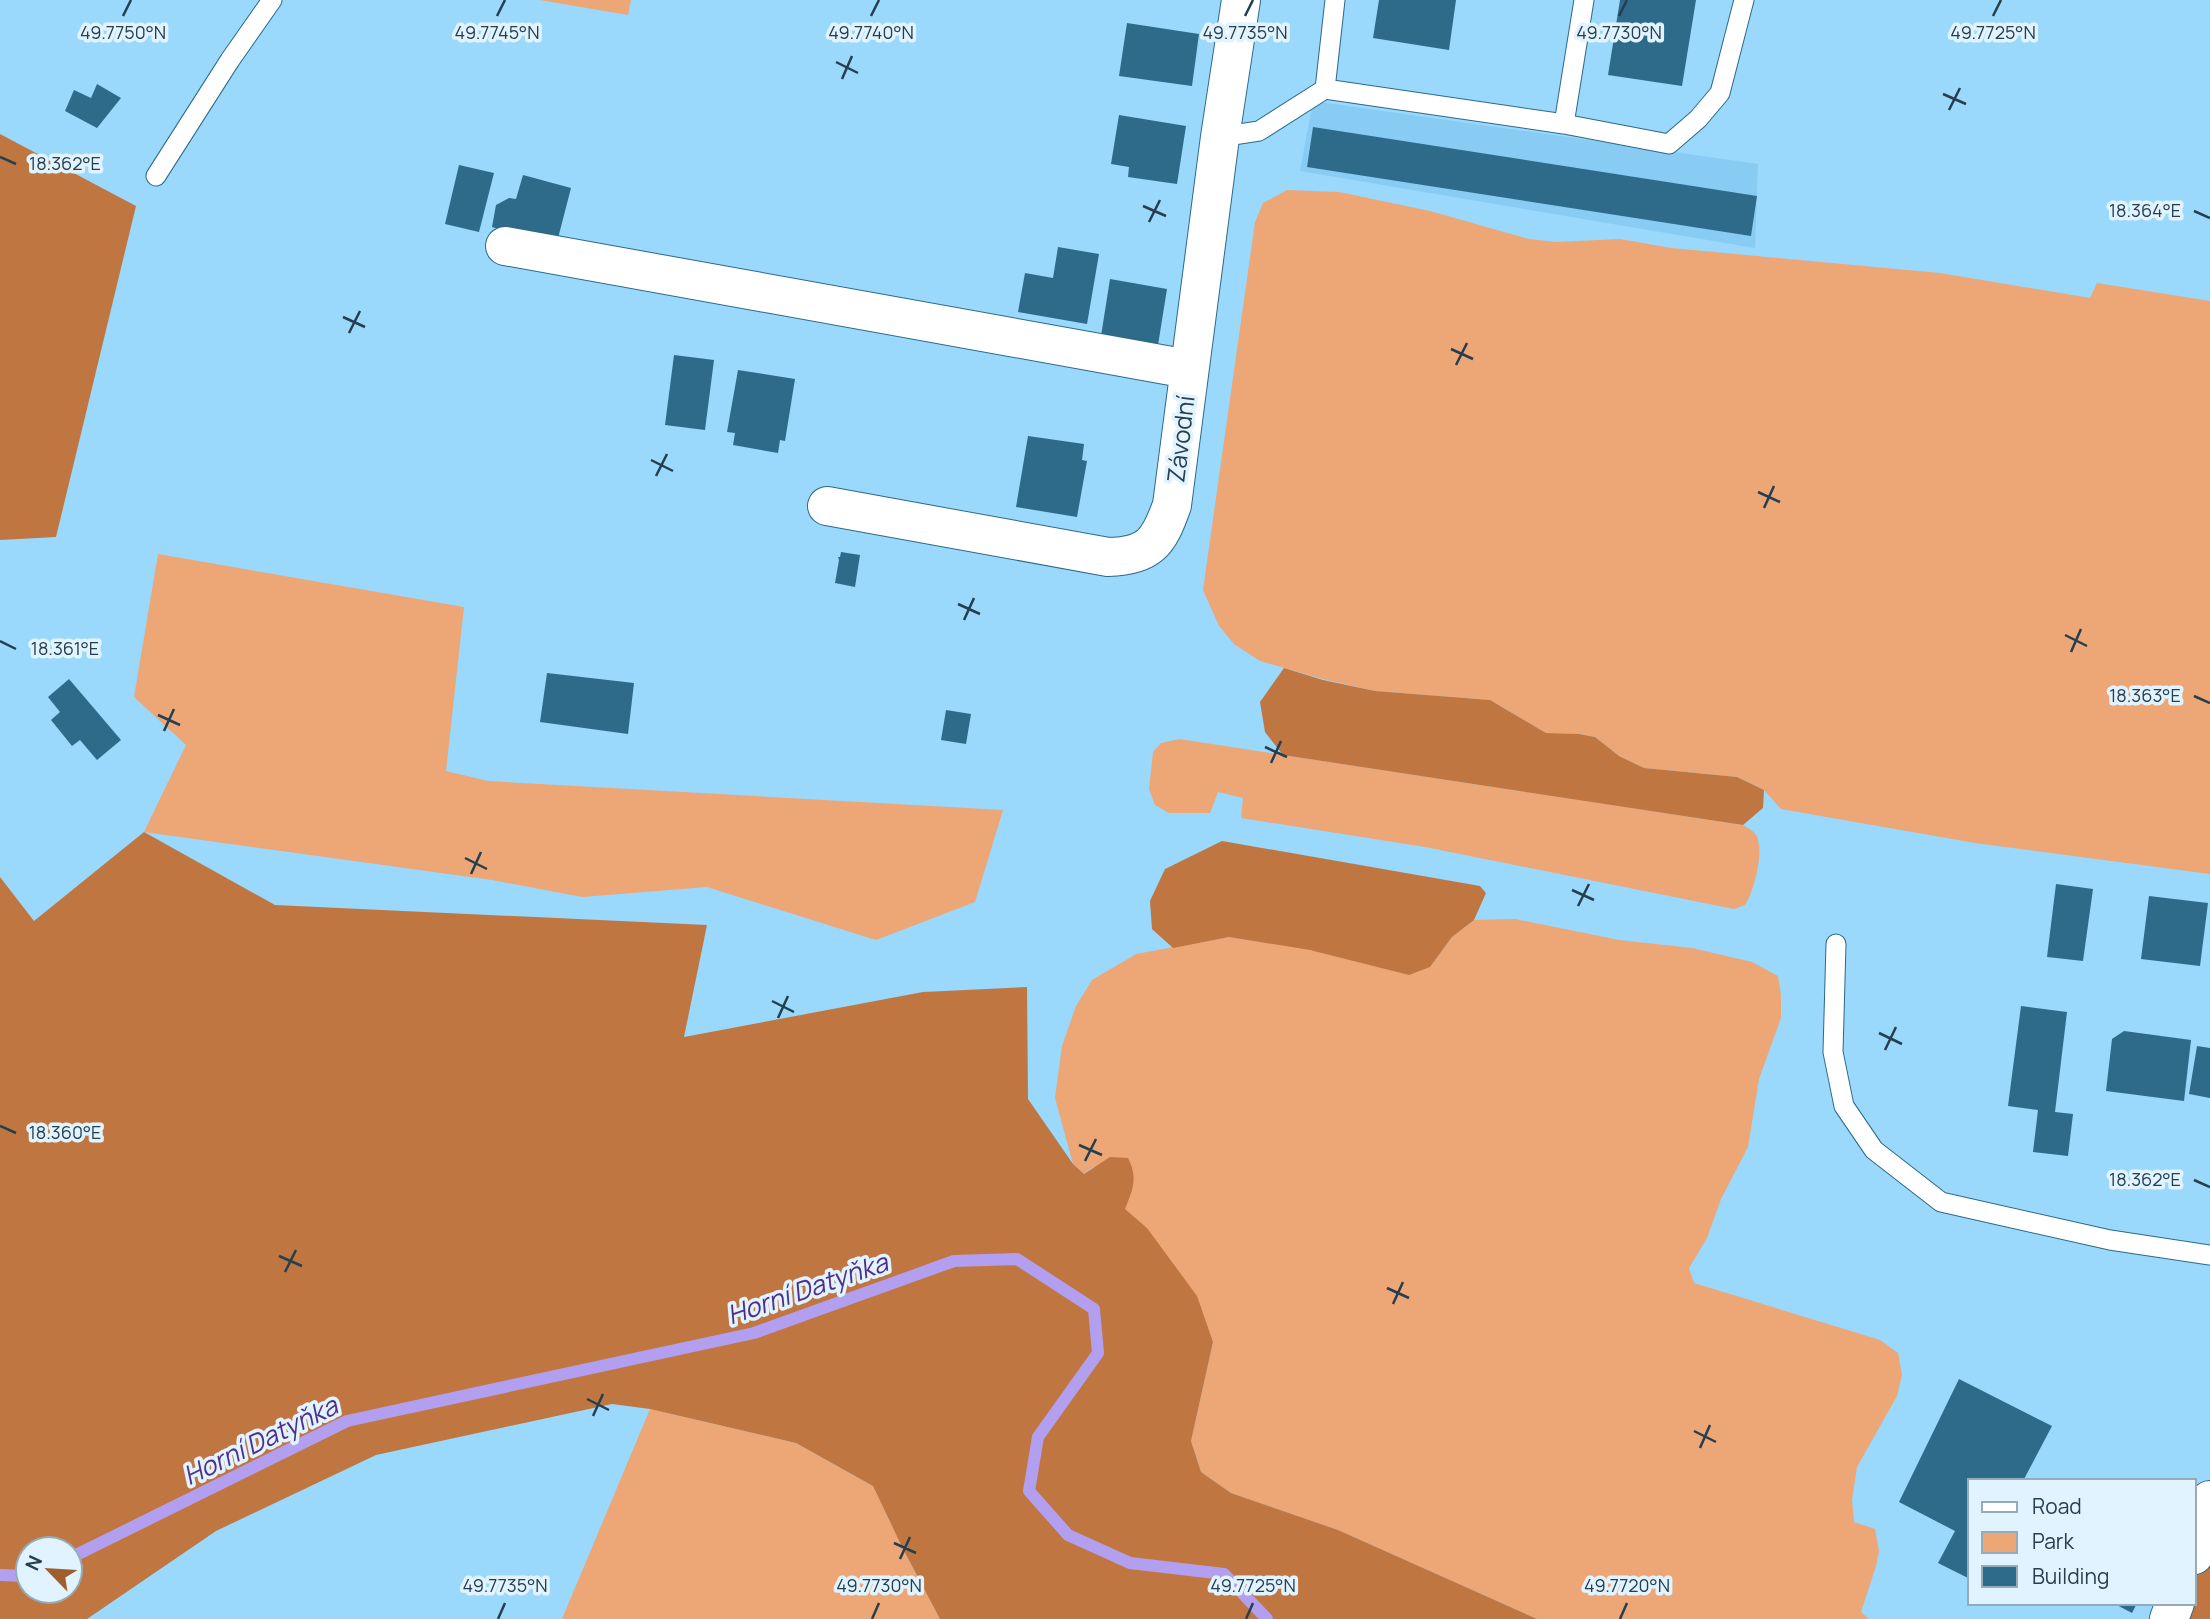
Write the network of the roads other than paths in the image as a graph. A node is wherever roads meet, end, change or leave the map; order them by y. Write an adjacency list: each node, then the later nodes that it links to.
1 (272, 0): 9 (lane)
2 (1241, 0): 8 (street, Závodní)
3 (1335, 0): 6 (lane)
4 (1584, 0): 7 (lane)
5 (1744, 0): 7 (lane)
6 (1325, 89): 7 (lane); 8 (lane)
7 (1564, 124)
8 (1220, 137): 11 (street, Závodní)
9 (156, 176)
10 (505, 246): 11 (street)
11 (1188, 369): 12 (street, Závodní)
12 (827, 506)
13 (1836, 944): 14 (lane)
14 (2210, 1255)
15 (2210, 1500): 16 (street)
16 (2196, 1550)

